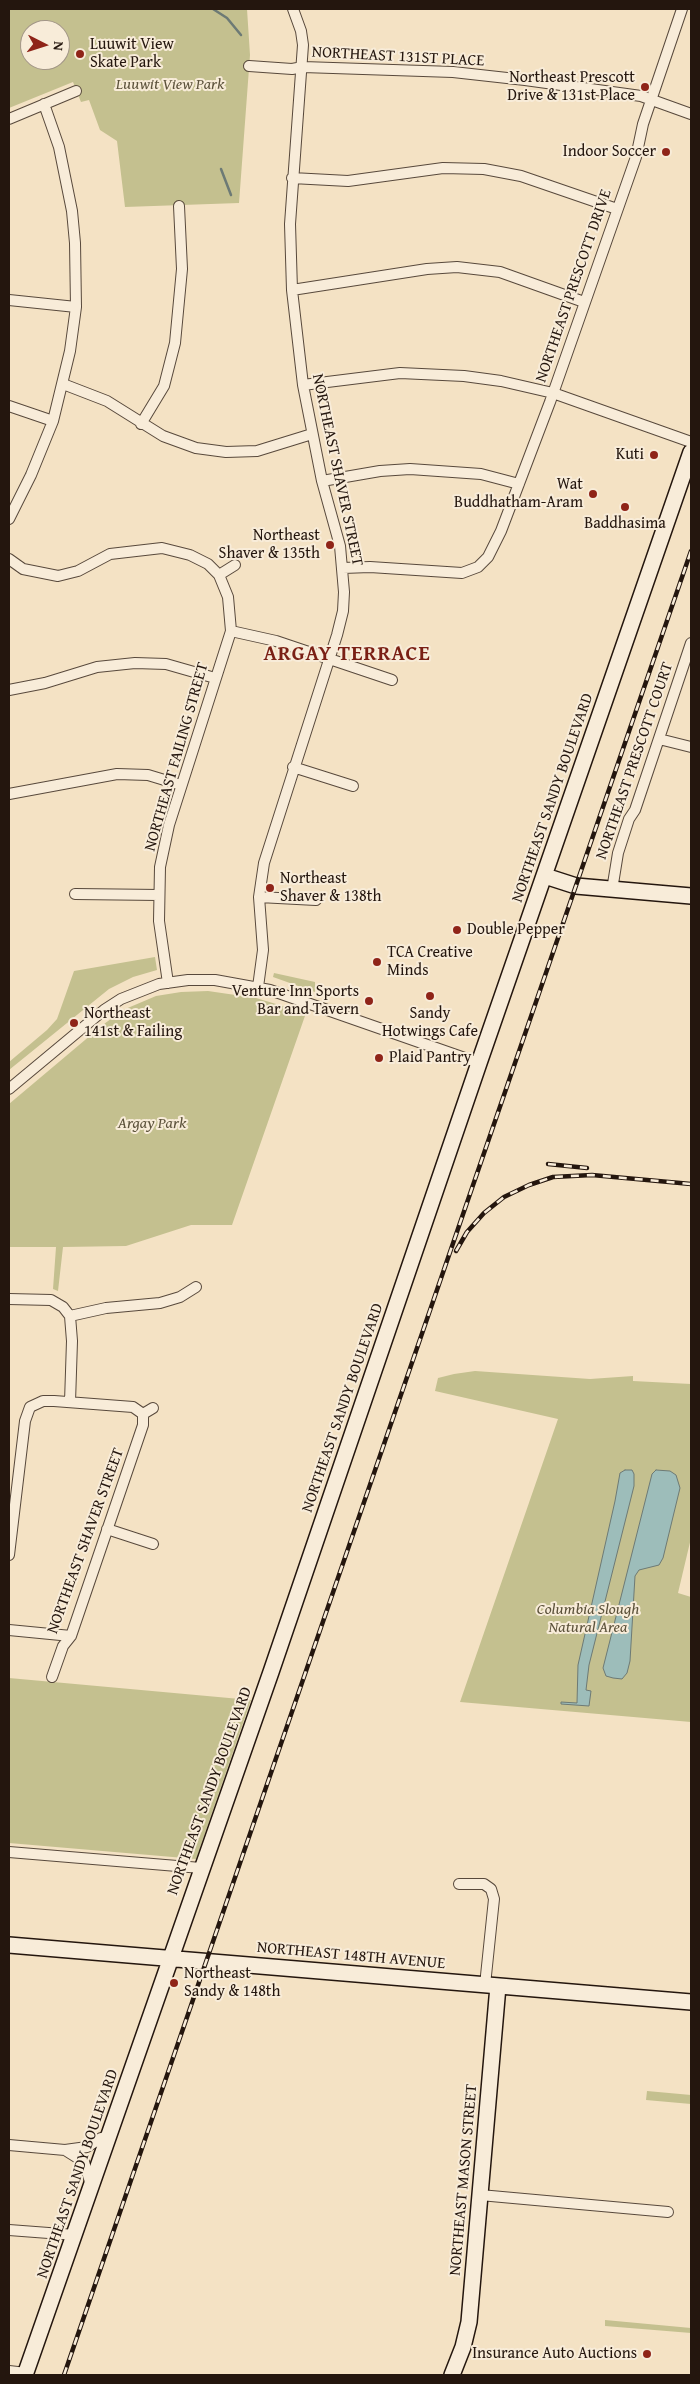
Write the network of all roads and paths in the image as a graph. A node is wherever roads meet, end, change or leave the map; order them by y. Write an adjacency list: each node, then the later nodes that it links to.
1 (293, 9): 4 (street, NORTHEAST SHAVER STREET)
2 (682, 9): 6 (street, NORTHEAST PRESCOTT DRIVE)
3 (250, 66): 4 (street, NORTHEAST 131ST PLACE)
4 (303, 67): 6 (street, NORTHEAST 131ST PLACE); 10 (street, NORTHEAST SHAVER STREET)
5 (76, 91): 7 (street)
6 (651, 100): 8 (street, NORTHEAST 131ST PLACE); 12 (street, NORTHEAST PRESCOTT DRIVE)
7 (44, 104): 9 (street); 16 (street)
8 (691, 114)
9 (9, 119)
10 (292, 178): 12 (street); 13 (street, NORTHEAST SHAVER STREET)
11 (179, 206): 22 (street)
12 (617, 209): 15 (street, NORTHEAST PRESCOTT DRIVE)
13 (292, 290): 15 (street); 18 (street, NORTHEAST SHAVER STREET)
14 (9, 300): 16 (street)
15 (584, 302): 19 (street, NORTHEAST PRESCOTT DRIVE)
16 (76, 307): 17 (street)
17 (64, 384): 21 (street); 22 (street)
18 (303, 384): 19 (street); 23 (street, NORTHEAST SHAVER STREET)
19 (553, 393): 24 (street); 27 (street, NORTHEAST PRESCOTT DRIVE)
20 (9, 406): 21 (street)
21 (53, 421): 28 (street)
22 (141, 424): 23 (street)
23 (312, 434): 26 (street, NORTHEAST SHAVER STREET)
24 (691, 442)
25 (691, 452): 45 (main road, NORTHEAST SANDY BOULEVARD)
26 (322, 481): 27 (street); 31 (street, NORTHEAST SHAVER STREET)
27 (519, 484): 31 (street, NORTHEAST PRESCOTT DRIVE)
28 (9, 519)
29 (9, 559): 32 (street)
30 (235, 565): 32 (street)
31 (343, 568): 35 (street, NORTHEAST SHAVER STREET)
32 (219, 575): 33 (street)
33 (231, 631): 35 (street); 36 (street, NORTHEAST FAILING STREET)
34 (691, 643): 39 (street, NORTHEAST PRESCOTT COURT)
35 (329, 659): 37 (street); 41 (street, NORTHEAST SHAVER STREET)
36 (215, 678): 38 (street); 42 (street, NORTHEAST FAILING STREET)
37 (392, 680)
38 (9, 690)
39 (659, 739): 40 (street); 46 (street, NORTHEAST PRESCOTT COURT)
40 (691, 747)
41 (293, 767): 43 (street); 50 (street, NORTHEAST SHAVER STREET)
42 (181, 785): 44 (street); 48 (street, NORTHEAST FAILING STREET)
43 (353, 786)
44 (9, 794)
45 (545, 876): 46 (main road); 54 (main road, NORTHEAST SANDY BOULEVARD)
46 (612, 890): 49 (main road)
47 (75, 894): 48 (street)
48 (159, 895): 52 (street, NORTHEAST FAILING STREET)
49 (691, 896)
50 (259, 897): 51 (street); 53 (street, NORTHEAST SHAVER STREET)
51 (316, 900)
52 (168, 983): 53 (street); 55 (street)
53 (258, 987): 54 (street)
54 (479, 1063): 69 (main road, NORTHEAST SANDY BOULEVARD)
55 (9, 1089)
56 (196, 1287): 58 (street)
57 (9, 1299): 58 (street)
58 (70, 1316): 59 (street)
59 (70, 1402): 61 (street); 64 (street)
60 (153, 1408): 61 (street)
61 (143, 1414): 62 (street, NORTHEAST SHAVER STREET)
62 (107, 1529): 63 (street); 66 (street, NORTHEAST SHAVER STREET)
63 (153, 1544)
64 (9, 1555)
65 (9, 1630): 66 (street)
66 (71, 1636): 67 (street, NORTHEAST SHAVER STREET)
67 (52, 1677)
68 (9, 1852): 69 (street)
69 (201, 1868): 72 (main road, NORTHEAST SANDY BOULEVARD)
70 (459, 1884): 73 (street)
71 (9, 1944): 72 (main road, NORTHEAST 148TH AVENUE)
72 (170, 1958): 73 (main road, NORTHEAST 148TH AVENUE); 75 (main road, NORTHEAST SANDY BOULEVARD)
73 (492, 1986): 74 (main road, NORTHEAST 148TH AVENUE); 79 (main road, NORTHEAST MASON STREET)
74 (691, 2002)
75 (109, 2136): 77 (street); 78 (main road, NORTHEAST SANDY BOULEVARD)
76 (9, 2145): 77 (street)
77 (65, 2150): 78 (street)
78 (92, 2186): 82 (main road, NORTHEAST SANDY BOULEVARD)
79 (480, 2195): 80 (street); 85 (main road, NORTHEAST MASON STREET)
80 (668, 2212)
81 (9, 2230): 82 (street)
82 (75, 2235): 84 (main road, NORTHEAST SANDY BOULEVARD)
83 (9, 2371): 84 (street)
84 (25, 2374)
85 (452, 2375)

